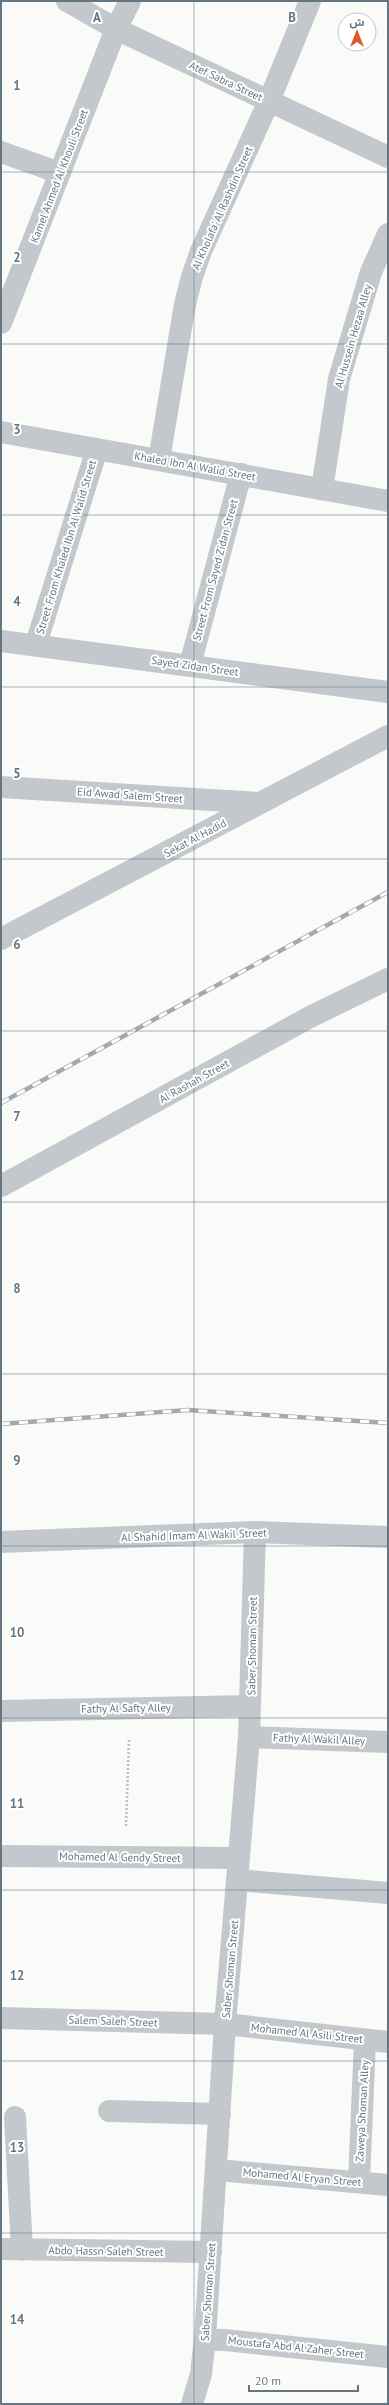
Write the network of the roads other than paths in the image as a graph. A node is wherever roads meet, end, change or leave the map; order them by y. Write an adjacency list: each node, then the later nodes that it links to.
1 (67, 1): 4 (street, Atef Sabra Street)
2 (130, 1): 4 (street, Kamel Ahmed Al Khouli Street)
3 (310, 1): 5 (street, Al Kholafa' Al Rashdin Street)
4 (116, 29): 5 (street, Atef Sabra Street); 8 (street, Kamel Ahmed Al Khouli Street)
5 (269, 101): 7 (street, Atef Sabra Street); 14 (street, Al Kholafa' Al Rashdin Street)
6 (1, 152): 8 (street)
7 (388, 157)
8 (60, 173): 10 (street, Kamel Ahmed Al Khouli Street)
9 (388, 234): 16 (street, Al Hussein Hezaa Alley)
10 (8, 287): 11 (street, Kamel Ahmed Al Khouli Street)
11 (1, 323)
12 (1, 432): 13 (street, Khaled Ibn Al Walid Street)
13 (96, 449): 14 (street, Khaled Ibn Al Walid Street); 19 (street, Street From Khaled Ibn Al Walid Street)
14 (158, 460): 15 (street, Khaled Ibn Al Walid Street)
15 (241, 474): 16 (street, Khaled Ibn Al Walid Street); 20 (street, Street From Sayed Zidan Street)
16 (322, 489): 17 (street, Khaled Ibn Al Walid Street)
17 (388, 501)
18 (1, 641): 19 (street, Sayed Zidan Street)
19 (36, 644): 20 (street, Sayed Zidan Street)
20 (190, 665): 21 (street, Sayed Zidan Street)
21 (388, 692)
22 (388, 736): 24 (street, Sekat Al Hadid)
23 (1, 787): 24 (street, Eid Awad Salem Street)
24 (260, 804): 25 (street, Sekat Al Hadid)
25 (1, 939)
26 (388, 979): 27 (street, Al Rashah Street)
27 (1, 1186)
28 (255, 1532): 29 (street, Al Shahid Imam Al Wakil Street); 30 (street, Al Shahid Imam Al Wakil Street); 31 (street, Saber Shoman Street)
29 (388, 1537)
30 (1, 1542)
31 (250, 1706): 32 (street, Fathy Al Safty Alley); 33 (street, Saber Shoman Street)
32 (1, 1711)
33 (249, 1737): 34 (street, Fathy Al Wakil Alley); 36 (street, Saber Shoman Street)
34 (388, 1742)
35 (1, 1856): 36 (street, Mohamed Al Gendy Street)
36 (239, 1858): 37 (street, Saber Shoman Street)
37 (237, 1880): 38 (street); 40 (street, Saber Shoman Street)
38 (388, 1894)
39 (1, 2018): 40 (street, Salem Saleh Street)
40 (225, 2024): 41 (street, Mohamed Al Asili Street); 44 (street, Saber Shoman Street)
41 (366, 2040): 42 (street, Mohamed Al Asili Street); 47 (street, Zaweya Shoman Alley)
42 (388, 2042)
43 (109, 2110): 44 (street)
44 (220, 2114): 46 (street, Saber Shoman Street)
45 (15, 2117): 50 (street)
46 (217, 2170): 47 (street, Mohamed Al Eryan Street); 51 (street, Saber Shoman Street)
47 (359, 2182): 48 (street, Mohamed Al Eryan Street)
48 (388, 2184)
49 (1, 2249): 50 (street, Abdo Hassn Saleh Street)
50 (22, 2250): 51 (street, Abdo Hassn Saleh Street)
51 (211, 2252): 52 (street, Saber Shoman Street)
52 (205, 2338): 53 (street, Moustafa Abd Al Zaher Street); 54 (street, Saber Shoman Street)
53 (388, 2356)
54 (192, 2404)

